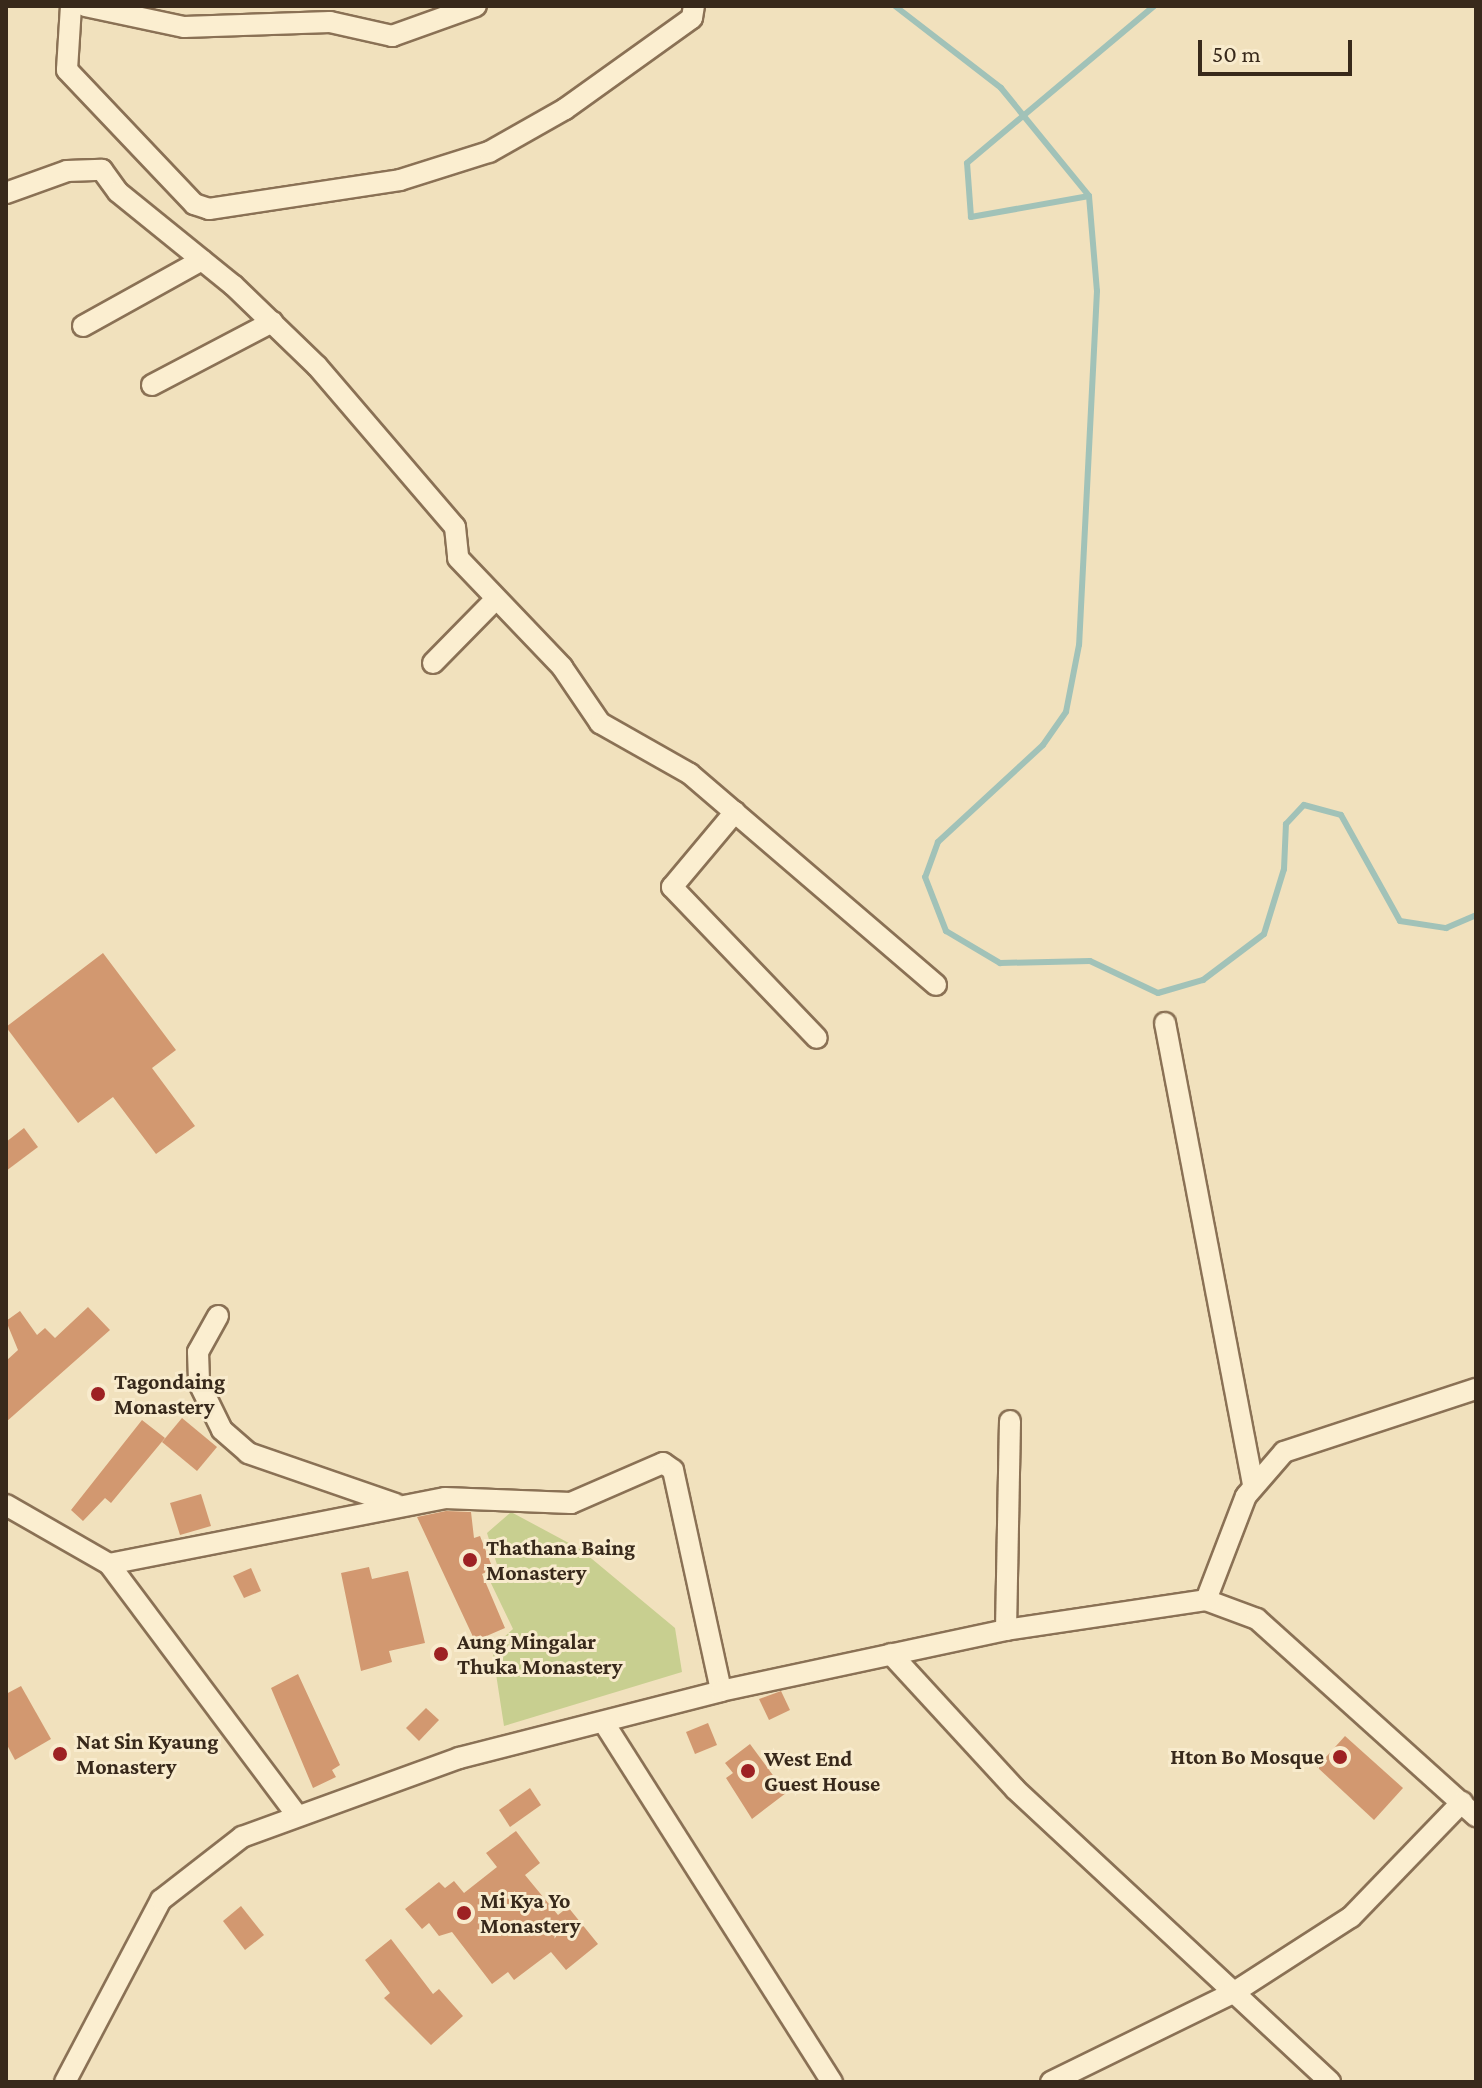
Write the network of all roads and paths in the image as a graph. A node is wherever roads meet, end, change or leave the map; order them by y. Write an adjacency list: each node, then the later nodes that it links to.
1 (71, 6): 4 (street)
2 (85, 6): 5 (street)
3 (476, 6): 5 (street)
4 (694, 6)
5 (265, 16)
6 (6, 193): 7 (street)
7 (202, 260): 8 (street); 9 (street)
8 (272, 322): 10 (street); 11 (street)
9 (83, 326)
10 (152, 385)
11 (496, 599): 12 (street); 13 (street)
12 (433, 663)
13 (735, 812): 14 (street); 16 (street)
14 (936, 985)
15 (1165, 1023): 20 (street)
16 (817, 1038)
17 (218, 1316): 22 (street)
18 (1476, 1389): 20 (street)
19 (1010, 1421): 25 (street)
20 (1253, 1485): 24 (street)
21 (6, 1505): 23 (street)
22 (399, 1506): 23 (street); 27 (street)
23 (109, 1564): 30 (street)
24 (1206, 1600): 25 (street); 29 (street)
25 (1006, 1630): 26 (street)
26 (891, 1654): 27 (street); 31 (street)
27 (721, 1691): 28 (street)
28 (606, 1726): 30 (street); 33 (street)
29 (1469, 1809): 31 (street)
30 (295, 1813): 32 (street)
31 (1233, 1993): 34 (street); 35 (street)
32 (65, 2082)
33 (832, 2082)
34 (1051, 2082)
35 (1330, 2082)

